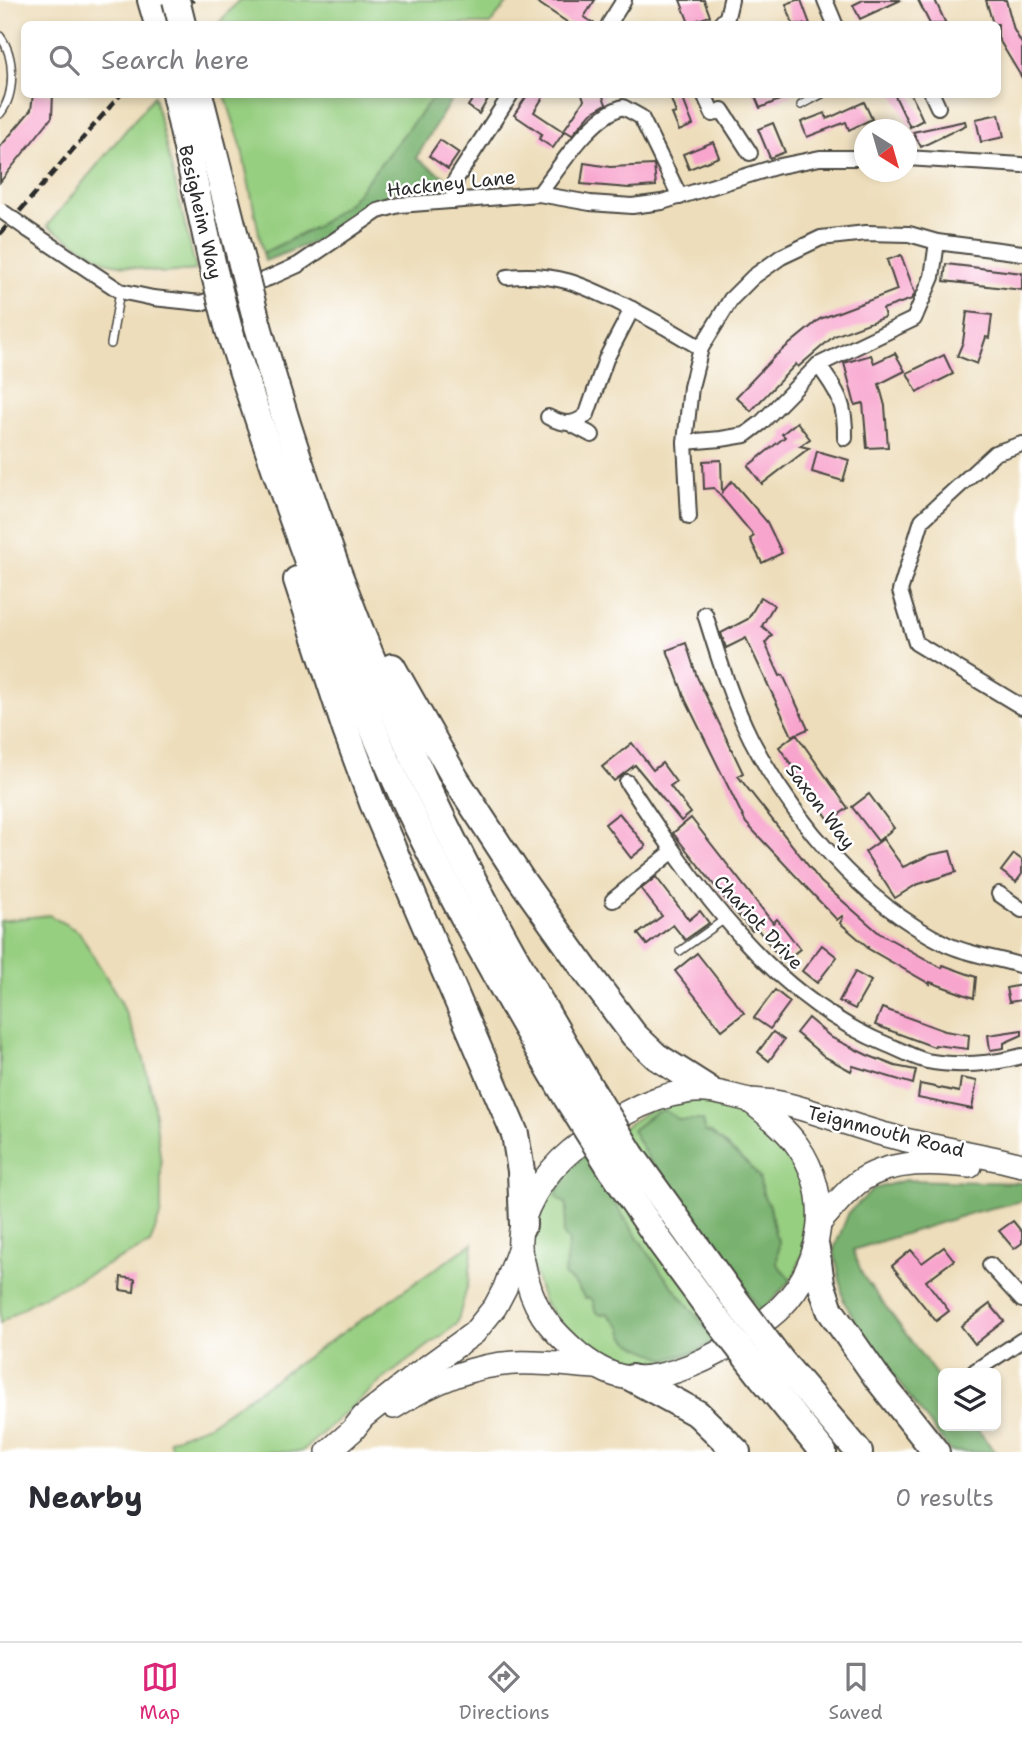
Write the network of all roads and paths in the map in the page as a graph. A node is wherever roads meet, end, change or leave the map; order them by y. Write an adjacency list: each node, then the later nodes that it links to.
1 (624, 0): 6 (street)
2 (731, 0): 7 (street)
3 (825, 0): 8 (street)
4 (160, 9): 5 (highway, bridge)
5 (178, 21)
6 (611, 21)
7 (723, 21)
8 (834, 21)
9 (0, 36): 16 (lane)
10 (176, 98): 39 (highway, Besigheim Way, bridge)
11 (201, 98): 41 (highway, Besigheim Way, bridge)
12 (508, 98): 23 (street)
13 (706, 98): 17 (street)
14 (814, 98): 15 (lane)
15 (801, 105)
16 (0, 114)
17 (750, 153)
18 (854, 158): 22 (street, Hackney Lane)
19 (917, 159): 20 (street)
20 (1022, 165)
21 (539, 194): 22 (street, Hackney Lane); 22 (street); 23 (street, Hackney Lane)
22 (680, 197)
23 (453, 201): 28 (street, Hackney Lane)
24 (0, 210): 28 (street, Hackney Lane, bridge)
25 (937, 242): 26 (street); 31 (street); 32 (street)
26 (1022, 253)
27 (507, 277): 29 (street)
28 (120, 291): 30 (lane)
29 (632, 309): 31 (street); 34 (street)
30 (111, 344)
31 (701, 348): 37 (street)
32 (818, 365): 36 (street); 37 (street)
33 (548, 417): 34 (street)
34 (570, 424): 35 (street)
35 (592, 435)
36 (845, 439)
37 (685, 442): 40 (street)
38 (1022, 444): 43 (street)
39 (276, 473): 53 (highway); 59 (highway)
40 (689, 517)
41 (320, 525): 53 (highway); 54 (highway)
42 (705, 614): 51 (street, Saxon Way)
43 (1022, 707)
44 (626, 782): 45 (street, Chariot Drive)
45 (673, 852): 47 (street); 49 (street, Chariot Drive)
46 (999, 894): 48 (street)
47 (613, 900)
48 (1022, 910)
49 (726, 918): 50 (lane); 52 (street, Chariot Drive)
50 (680, 951)
51 (1022, 966)
52 (1022, 1056)
53 (577, 1090): 56 (highway, bridge)
54 (708, 1090): 55 (main road, Teignmouth Road); 59 (main road)
55 (749, 1100): 57 (main road, Teignmouth Road); 58 (main road)
56 (622, 1163): 66 (highway, bridge); 66 (highway, bridge)
57 (1022, 1165): 58 (main road, Teignmouth Road)
58 (820, 1222): 60 (main road)
59 (521, 1236): 64 (main road); 68 (main road)
60 (816, 1249): 67 (main road); 73 (highway)
61 (990, 1265): 62 (street)
62 (1022, 1300)
63 (1022, 1340): 65 (street)
64 (595, 1367): 67 (main road); 68 (main road)
65 (980, 1368)
66 (772, 1370): 71 (highway); 72 (highway)
67 (632, 1378): 70 (highway)
68 (353, 1430): 69 (main road)
69 (328, 1452)
70 (737, 1452)
71 (823, 1452)
72 (859, 1452)
73 (936, 1452)

